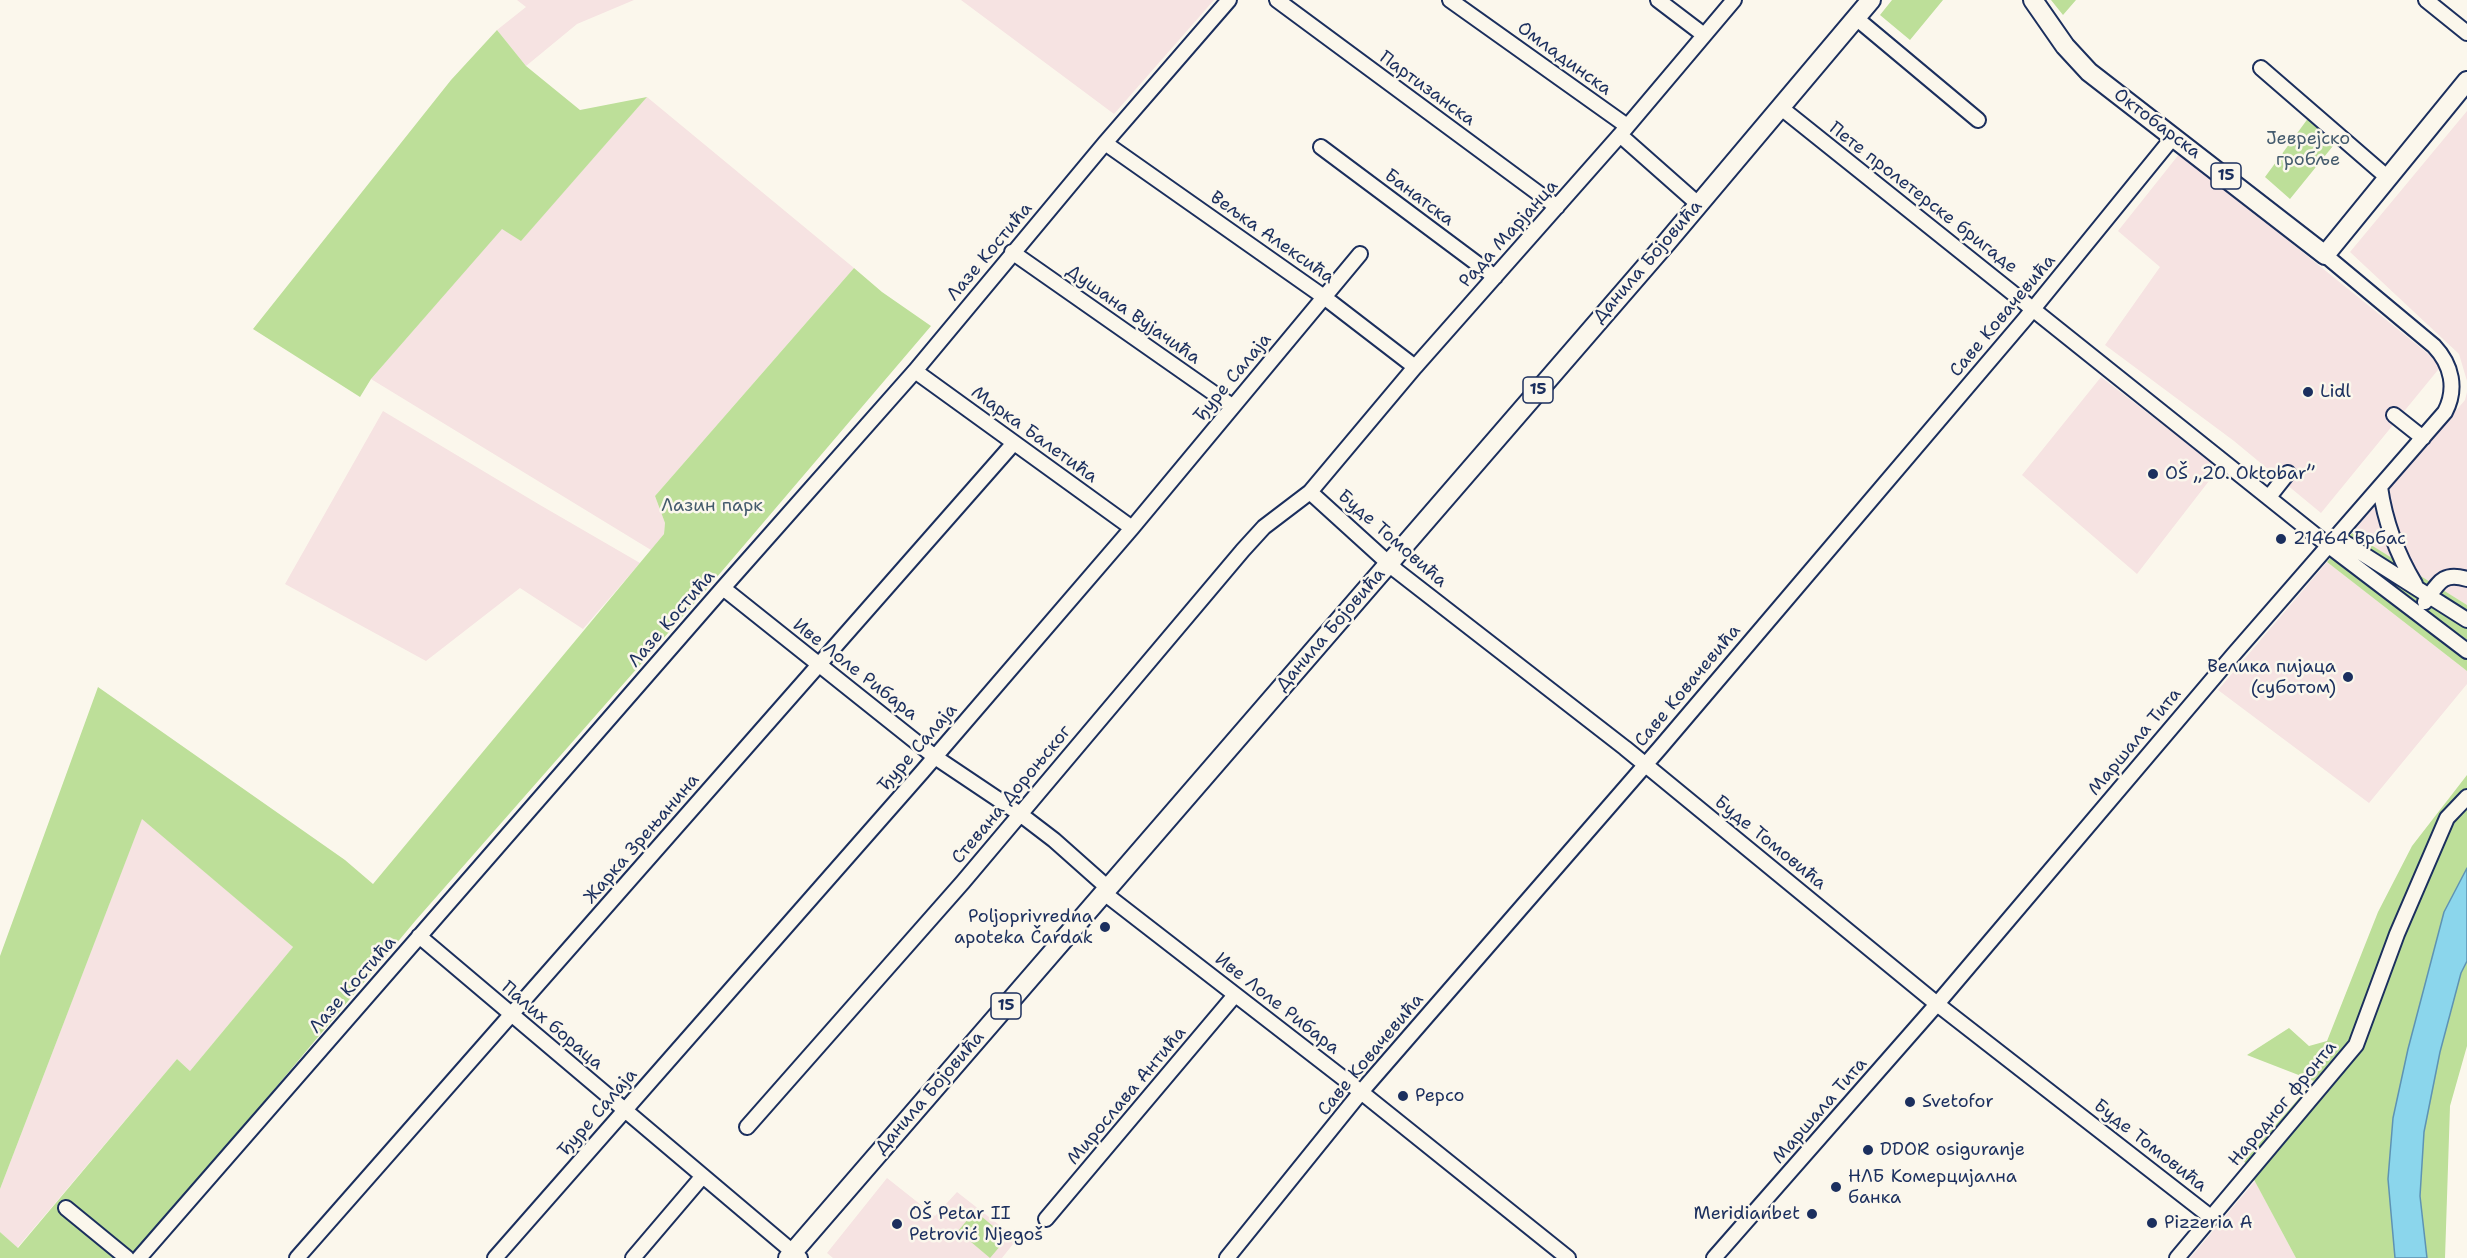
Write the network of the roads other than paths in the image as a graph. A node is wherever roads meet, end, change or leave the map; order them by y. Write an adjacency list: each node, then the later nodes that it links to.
1 (1228, 0): 18 (street, Лазе Костића)
2 (1277, 0): 22 (street, Партизанска)
3 (1450, 0): 16 (street, Омладинска)
4 (1658, 0): 11 (street)
5 (1734, 0): 11 (street, Рада Марјанца)
6 (1871, 0): 9 (main road, Данила Бојовића / 15)
7 (2033, 0): 17 (main road, Октобарска / 15)
8 (2426, 0): 10 (street)
9 (1856, 18): 14 (main road, Данила Бојовића / 15); 15 (street)
10 (2467, 33)
11 (1704, 34): 16 (street, Рада Марјанца)
12 (2261, 68): 20 (street)
13 (2467, 81): 20 (main road)
14 (1780, 107): 21 (main road, Данила Бојовића / 15); 28 (street, Пете пролетерске бригаде)
15 (1978, 120)
16 (1623, 131): 21 (street, Омладинска); 22 (street, Рада Марјанца)
17 (2174, 136): 25 (main road, Октобарска / 15); 28 (street, Саве Ковачевића)
18 (1105, 143): 23 (street, Лазе Костића); 27 (street, Вељка Алексића)
19 (1321, 147): 26 (street, Банатска)
20 (2388, 178): 25 (main road)
21 (1698, 204): 41 (main road, Данила Бојовића / 15)
22 (1557, 207): 26 (street, Рада Марјанца)
23 (1012, 252): 30 (street, Лазе Костића); 31 (street, Душана Вујачића)
24 (1360, 254): 27 (street, Ђуре Салаја)
25 (2325, 255): 33 (street, Маршала Тита)
26 (1495, 277): 29 (street, Рада Марјанца)
27 (1324, 297): 29 (street, Вељка Алексића); 31 (street, Ђуре Салаја)
28 (2034, 309): 38 (street, Пете пролетерске бригаде); 50 (street, Саве Ковачевића)
29 (1415, 367): 37 (street, Рада Марјанца)
30 (915, 371): 34 (street, Марка Балетића); 43 (street, Лазе Костића)
31 (1232, 406): 39 (street, Ђуре Салаја)
32 (2394, 415): 33 (street)
33 (2424, 438): 36 (street, Маршала Тита)
34 (1013, 444): 39 (street, Марка Балетића); 48 (street, Жарка Зрењанина)
35 (2288, 473): 38 (street)
36 (2380, 487): 40 (street, Маршала Тита); 44 (street)
37 (1310, 492): 41 (street, Буде Томовића); 52 (street, Стевана Дороњског)
38 (2269, 497): 40 (street, Пете пролетерске бригаде)
39 (1132, 528): 49 (street, Ђуре Салаја)
40 (2333, 541): 44 (street); 45 (street, Пете пролетерске бригаде); 56 (street, Маршала Тита)
41 (1388, 564): 50 (street, Буде Томовића); 53 (main road, Данила Бојовића / 15)
42 (2467, 579): 44 (street)
43 (723, 588): 48 (street, Иве Лоле Рибара); 54 (street, Лазе Костића)
44 (2423, 592): 45 (street); 46 (street)
45 (2417, 612): 47 (street, Пете пролетерске бригаде)
46 (2467, 620)
47 (2467, 651)
48 (818, 665): 49 (street, Иве Лоле Рибара); 57 (street, Жарка Зрењанина)
49 (935, 757): 52 (street, Иве Лоле Рибара); 59 (street, Ђуре Салаја)
50 (1646, 764): 56 (street, Буде Томовића); 58 (street, Саве Ковачевића)
51 (2467, 797): 63 (street, Народног фронта)
52 (1020, 814): 53 (street, Иве Лоле Рибара); 60 (street, Стевана Дороњског)
53 (1106, 891): 55 (street, Иве Лоле Рибара); 65 (main road, Данила Бојовића / 15)
54 (419, 936): 57 (street, Палих бораца); 67 (street, Лазе Костића)
55 (1235, 995): 58 (street, Иве Лоле Рибара); 64 (street, Мирослава Антића)
56 (1937, 1004): 63 (street, Буде Томовића); 73 (street, Маршала Тита)
57 (511, 1015): 59 (street, Палих бораца); 68 (street, Жарка Зрењанина)
58 (1361, 1092): 71 (street, Саве Ковачевића); 72 (street, Иве Лоле Рибара)
59 (625, 1110): 61 (street, Палих бораца); 69 (street, Ђуре Салаја)
60 (747, 1127)
61 (702, 1177): 65 (street, Палих бораца); 70 (street)
62 (66, 1208): 66 (street)
63 (2212, 1218): 74 (street, Народног фронта)
64 (1046, 1219)
65 (793, 1256)
66 (128, 1258)
67 (139, 1258)
68 (297, 1258)
69 (495, 1258)
70 (633, 1258)
71 (1227, 1258)
72 (1568, 1258)
73 (1714, 1258)
74 (2177, 1258)

